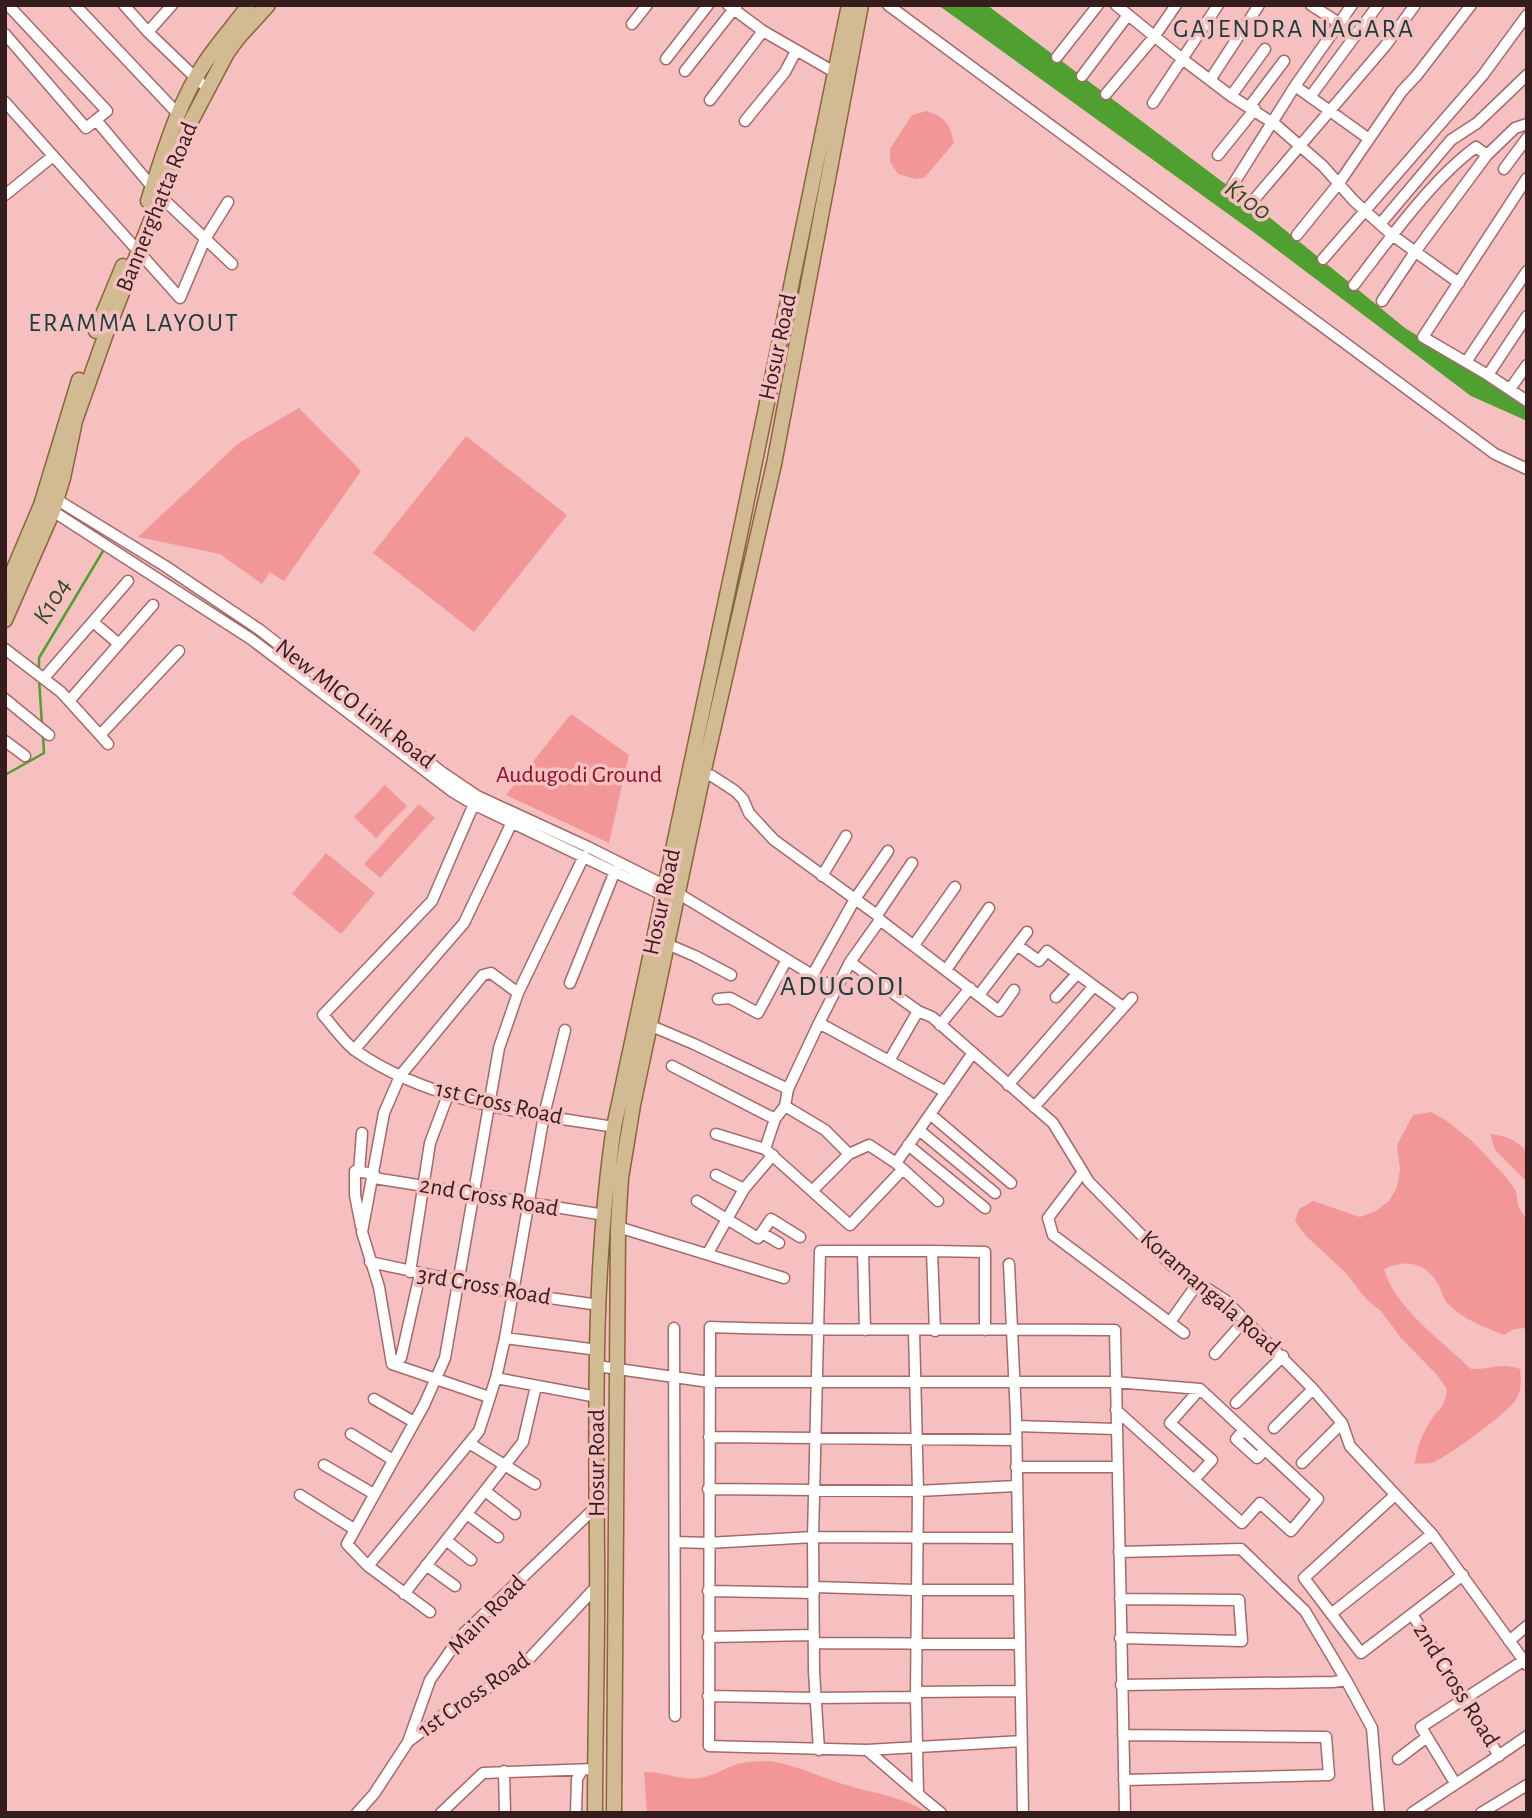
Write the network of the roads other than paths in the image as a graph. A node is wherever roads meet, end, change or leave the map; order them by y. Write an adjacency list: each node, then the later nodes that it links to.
1 (8, 5): 55 (street)
2 (75, 5): 54 (street)
3 (124, 5): 28 (street)
4 (172, 5): 28 (street)
5 (648, 5): 26 (street)
6 (708, 5): 35 (street)
7 (849, 5): 38 (main road, Hosur Road)
8 (861, 5): 109 (main road, Hosur Road)
9 (888, 5): 93 (street)
10 (1098, 5): 33 (street)
11 (1116, 5): 23 (street)
12 (1176, 5): 30 (street)
13 (1218, 5): 34 (street)
14 (1242, 5): 22 (street)
15 (1311, 5): 25 (street)
16 (1352, 5): 25 (street)
17 (1378, 5): 47 (street)
18 (1415, 5): 52 (street)
19 (1471, 5): 61 (street)
20 (258, 7): 41 (main road, Bannerghatta Road); 44 (main road, Bannerghatta Road)
21 (733, 7): 27 (street); 37 (street)
22 (1256, 9): 42 (street)
23 (1128, 15): 30 (street); 40 (street)
24 (1527, 15): 74 (street)
25 (1339, 23): 43 (street)
26 (632, 24)
27 (763, 31): 32 (street); 48 (street)
28 (148, 32): 41 (street)
29 (5, 34): 55 (street)
30 (1154, 37): 34 (street); 45 (street)
31 (1265, 49): 46 (street)
32 (796, 51): 38 (street); 56 (street)
33 (1057, 57)
34 (1181, 58): 42 (street); 50 (street)
35 (666, 59)
36 (1284, 61): 51 (street)
37 (685, 71)
38 (836, 73): 119 (main road, Hosur Road)
39 (1527, 75): 75 (street)
40 (1082, 76)
41 (196, 79): 44 (street); 54 (main road, Bannerghatta Road)
42 (1210, 80): 46 (street)
43 (1295, 86): 47 (street); 57 (street)
44 (208, 89): 70 (main road, Bannerghatta Road)
45 (1106, 94)
46 (1231, 96): 51 (street)
47 (1310, 97): 52 (street)
48 (710, 100)
49 (5, 102): 53 (street)
50 (1153, 103)
51 (1252, 108): 57 (street); 63 (street)
52 (1330, 111): 61 (street); 62 (street)
53 (15, 114): 58 (street); 65 (street)
54 (179, 115): 70 (main road, Bannerghatta Road)
55 (96, 120): 70 (street)
56 (745, 121)
57 (1272, 121): 62 (street); 69 (street)
58 (5, 123)
59 (1527, 124): 64 (street)
60 (1527, 138): 66 (street)
61 (1369, 139): 68 (street)
62 (1301, 146): 68 (street); 73 (street)
63 (1218, 155)
64 (1487, 155): 77 (street); 80 (street)
65 (53, 156): 71 (street); 79 (street)
66 (1504, 169)
67 (1527, 178): 84 (street)
68 (1339, 183): 74 (street); 76 (street)
69 (1232, 186)
70 (156, 190): 78 (street); 79 (main road, Bannerghatta Road)
71 (5, 195)
72 (228, 202): 78 (street)
73 (1252, 202)
74 (1365, 211): 75 (street); 81 (street)
75 (1381, 223): 77 (street)
76 (1297, 235)
77 (1392, 235): 80 (street); 85 (street)
78 (205, 239): 79 (street); 82 (street)
79 (136, 247): 94 (main road, Bannerghatta Road)
80 (1415, 252): 84 (street); 86 (street)
81 (1323, 259)
82 (232, 264)
83 (1527, 271): 88 (street)
84 (1459, 283): 88 (street)
85 (1354, 285)
86 (1382, 301)
87 (1527, 316): 90 (street)
88 (1466, 362): 90 (street)
89 (1527, 365): 91 (street)
90 (1488, 375): 91 (street)
91 (1510, 389): 92 (street)
92 (1527, 401)
93 (1527, 469)
94 (49, 502): 96 (main road, Bannerghatta Road); 98 (main road, Bannerghatta Road); 110 (street, New MICO Link Road)
95 (128, 581): 99 (street)
96 (5, 590)
97 (153, 605): 100 (street)
98 (5, 621)
99 (93, 622): 100 (street); 103 (street)
100 (119, 644): 105 (street)
101 (5, 649): 103 (street)
102 (179, 651): 105 (street)
103 (41, 676): 105 (street)
104 (5, 699): 106 (street)
105 (69, 701)
106 (49, 735)
107 (5, 741): 108 (street)
108 (25, 756)
109 (703, 774): 117 (street); 119 (main road, Hosur Road)
110 (475, 800): 111 (street, New MICO Link Road); 148 (street, 1st Cross Road)
111 (514, 818): 114 (street, New MICO Link Road); 119 (street, New MICO Link Road); 148 (street)
112 (846, 836): 117 (street)
113 (888, 851): 120 (street)
114 (584, 856): 116 (street, New MICO Link Road); 138 (street)
115 (912, 863): 122 (street)
116 (615, 870): 119 (street, New MICO Link Road); 133 (street)
117 (822, 876): 120 (street)
118 (954, 887): 125 (street)
119 (671, 894): 124 (main road, Hosur Road); 127 (street); 163 (main road, Hosur Road)
120 (855, 899): 122 (street); 132 (street)
121 (989, 908): 129 (street)
122 (879, 918): 125 (street); 128 (street)
123 (1027, 932): 126 (street)
124 (667, 944): 131 (street); 146 (main road, Hosur Road)
125 (914, 945): 129 (street)
126 (1017, 945): 130 (street); 137 (street)
127 (786, 961): 132 (street); 141 (street)
128 (850, 962): 135 (street); 143 (street, Koramangala Road)
129 (946, 970): 137 (street)
130 (1077, 974): 134 (street); 139 (street)
131 (731, 975)
132 (812, 976): 135 (street)
133 (570, 983)
134 (1094, 986): 142 (street); 153 (street)
135 (837, 990): 144 (street)
136 (1014, 990): 137 (street)
137 (974, 992): 145 (street)
138 (518, 993): 152 (street); 157 (street)
139 (1056, 997)
140 (1132, 998): 142 (street)
141 (718, 999)
142 (1123, 1007): 159 (street)
143 (918, 1011): 145 (street, Koramangala Road); 150 (street)
144 (819, 1023): 150 (street); 154 (street)
145 (940, 1025): 149 (street, Koramangala Road)
146 (649, 1026): 154 (street); 187 (main road, Hosur Road)
147 (565, 1030): 161 (street)
148 (354, 1050): 152 (street, 1st Cross Road)
149 (972, 1054): 153 (street, Koramangala Road); 155 (street)
150 (889, 1061): 155 (street)
151 (672, 1066): 162 (street)
152 (400, 1076): 156 (street, 1st Cross Road); 174 (street)
153 (1008, 1085): 159 (street, Koramangala Road)
154 (788, 1089): 158 (street)
155 (946, 1092): 160 (street)
156 (448, 1095): 157 (street, 1st Cross Road); 176 (street)
157 (491, 1105): 161 (street, 1st Cross Road); 179 (street)
158 (785, 1106): 162 (street); 169 (street)
159 (1034, 1107): 172 (street, Koramangala Road)
160 (930, 1114): 164 (street); 175 (street)
161 (544, 1115): 163 (street, 1st Cross Road); 183 (street)
162 (775, 1119): 168 (street)
163 (614, 1127): 185 (main road, Hosur Road)
164 (919, 1130): 167 (street); 180 (street)
165 (362, 1133): 171 (street)
166 (716, 1134): 168 (street)
167 (908, 1145): 170 (street); 184 (street)
168 (769, 1152): 177 (street); 178 (street)
169 (849, 1154): 170 (street); 178 (street)
170 (900, 1166): 178 (street); 182 (street)
171 (359, 1172): 174 (street, 2nd Cross Road); 188 (street)
172 (1083, 1172): 200 (street, Koramangala Road); 204 (street)
173 (716, 1175): 177 (street)
174 (374, 1176): 176 (street, 2nd Cross Road); 188 (street)
175 (1011, 1183)
176 (424, 1185): 179 (street, 2nd Cross Road); 197 (street)
177 (744, 1189): 186 (street)
178 (812, 1191)
179 (473, 1193): 183 (street, 2nd Cross Road); 199 (street)
180 (995, 1193)
181 (696, 1201): 186 (street)
182 (938, 1201)
183 (530, 1205): 185 (street, 2nd Cross Road); 201 (street)
184 (985, 1208)
185 (605, 1215): 202 (main road, Hosur Road)
186 (727, 1219): 189 (street); 194 (street)
187 (618, 1227): 194 (street); 219 (main road, Hosur Road)
188 (362, 1232): 195 (street)
189 (762, 1233): 190 (street); 191 (street)
190 (800, 1237)
191 (779, 1243)
192 (863, 1251): 193 (street); 207 (street); 209 (street)
193 (932, 1251): 208 (street); 211 (street)
194 (708, 1253): 198 (street)
195 (370, 1262): 197 (street, 3rd Cross Road); 217 (street)
196 (1009, 1264): 206 (street)
197 (415, 1273): 199 (street, 3rd Cross Road); 217 (street)
198 (783, 1278)
199 (458, 1282): 201 (street, 3rd Cross Road); 221 (street)
200 (1198, 1283): 203 (street, Koramangala Road); 204 (street)
201 (514, 1293): 202 (street, 3rd Cross Road); 213 (street)
202 (599, 1305): 214 (main road, Hosur Road)
203 (1245, 1320): 215 (street); 216 (street, Koramangala Road)
204 (1171, 1322): 212 (street)
205 (674, 1328): 220 (street)
206 (1014, 1329): 208 (street); 224 (street); 227 (street)
207 (866, 1330): 209 (street); 210 (street)
208 (985, 1330): 211 (street)
209 (816, 1331): 225 (street); 226 (street)
210 (914, 1331): 211 (street); 223 (street)
211 (935, 1331)
212 (1184, 1333)
213 (505, 1338): 214 (street); 222 (street)
214 (598, 1350): 218 (main road, Hosur Road)
215 (1215, 1354)
216 (1283, 1356): 230 (street, Koramangala Road); 234 (street)
217 (392, 1364): 221 (street)
218 (597, 1366): 219 (street); 232 (main road, Hosur Road)
219 (617, 1367): 220 (street); 323 (main road, Hosur Road)
220 (675, 1375): 225 (street); 273 (street)
221 (436, 1378): 231 (street); 236 (street)
222 (496, 1378): 228 (street); 231 (street)
223 (915, 1380): 224 (street); 226 (street); 244 (street)
224 (1015, 1381): 227 (street); 238 (street)
225 (709, 1382): 226 (street); 242 (street)
226 (817, 1382): 243 (street)
227 (1115, 1382): 229 (street); 235 (street)
228 (536, 1385): 232 (street); 249 (street)
229 (1200, 1389): 253 (street); 253 (street)
230 (1313, 1389): 237 (street, Koramangala Road); 239 (street)
231 (489, 1396): 246 (street)
232 (597, 1397): 263 (main road, Hosur Road)
233 (374, 1399): 236 (street)
234 (1236, 1403)
235 (1116, 1410): 240 (street); 253 (street)
236 (414, 1422): 247 (street)
237 (1342, 1423): 248 (street); 262 (street, Koramangala Road)
238 (1016, 1426): 240 (street); 245 (street)
239 (1274, 1428)
240 (1116, 1429): 251 (street)
241 (351, 1434): 247 (street)
242 (709, 1437): 243 (street); 256 (street)
243 (817, 1438): 244 (street); 258 (street)
244 (917, 1439): 245 (street); 259 (street)
245 (1016, 1440): 252 (street)
246 (469, 1443): 249 (street); 278 (street)
247 (393, 1460): 260 (street)
248 (1302, 1462)
249 (505, 1464): 254 (street); 257 (street)
250 (324, 1465): 260 (street)
251 (1117, 1466): 252 (street); 275 (street)
252 (1016, 1467): 255 (street)
253 (1194, 1480)
254 (535, 1484)
255 (1016, 1486): 259 (street); 270 (street)
256 (708, 1489): 258 (street); 274 (street)
257 (485, 1491): 264 (street); 265 (street)
258 (816, 1491): 259 (street); 269 (street)
259 (918, 1491): 271 (street)
260 (374, 1493): 266 (street)
261 (300, 1495): 266 (street)
262 (1394, 1496): 267 (street, Koramangala Road); 289 (street)
263 (597, 1506): 281 (main road, Hosur Road); 311 (street, Main Road)
264 (467, 1514): 268 (street); 272 (street)
265 (515, 1514)
266 (354, 1529): 278 (street)
267 (1432, 1534): 279 (street, Koramangala Road); 289 (street)
268 (498, 1537)
269 (813, 1537): 271 (street); 274 (street); 282 (street)
270 (1016, 1538): 271 (street); 284 (street)
271 (916, 1539): 283 (street)
272 (446, 1540): 276 (street); 277 (street)
273 (675, 1542): 274 (street); 306 (street)
274 (708, 1543): 285 (street)
275 (1119, 1552): 287 (street); 299 (street)
276 (471, 1560)
277 (426, 1565): 280 (street); 286 (street)
278 (368, 1566): 286 (street)
279 (1463, 1575): 290 (street); 295 (street, Koramangala Road)
280 (455, 1586)
281 (597, 1586): 311 (street, 1st Cross Road); 317 (main road, Hosur Road)
282 (814, 1590): 283 (street); 285 (street); 294 (street)
283 (916, 1590): 284 (street); 297 (street)
284 (1018, 1590): 296 (street)
285 (708, 1591): 292 (street)
286 (404, 1594): 288 (street)
287 (1120, 1599): 293 (street); 293 (street)
288 (430, 1612)
289 (1331, 1614): 290 (street)
290 (1412, 1614): 305 (street, 2nd Cross Road)
291 (1527, 1626): 295 (street)
292 (708, 1637): 294 (street); 303 (street)
293 (1120, 1638): 300 (street)
294 (814, 1639): 297 (street); 304 (street)
295 (1509, 1641): 298 (street, Koramangala Road)
296 (1019, 1644): 297 (street); 301 (street)
297 (916, 1645): 302 (street)
298 (1525, 1663): 305 (street)
299 (1346, 1680): 300 (street); 336 (street)
300 (1121, 1685): 307 (street)
301 (1020, 1691): 302 (street); 310 (street)
302 (916, 1695): 304 (street); 312 (street)
303 (708, 1696): 304 (street); 313 (street)
304 (815, 1698): 313 (street)
305 (1463, 1698): 309 (street); 315 (street, 2nd Cross Road)
306 (675, 1716)
307 (1123, 1735): 319 (street); 319 (street)
308 (1527, 1736): 315 (street)
309 (1427, 1737): 316 (street); 320 (street)
310 (1021, 1741): 312 (street); 334 (street)
311 (408, 1742): 326 (street, Main Road)
312 (916, 1748): 314 (street); 324 (street)
313 (819, 1750): 314 (street)
314 (867, 1750): 324 (street)
315 (1499, 1756): 320 (street)
316 (1398, 1759)
317 (589, 1770): 318 (street); 322 (main road, Hosur Road); 330 (street)
318 (504, 1771): 325 (street); 329 (street)
319 (1124, 1780): 335 (street)
320 (1455, 1783): 337 (street)
321 (1527, 1785): 338 (street)
322 (595, 1789): 323 (main road); 331 (main road, Hosur Road)
323 (614, 1790): 332 (main road, Hosur Road)
324 (918, 1794): 333 (street)
325 (457, 1797): 327 (street); 328 (street)
326 (357, 1813)
327 (442, 1813)
328 (456, 1813)
329 (505, 1813)
330 (576, 1813)
331 (595, 1813)
332 (614, 1813)
333 (941, 1813)
334 (1023, 1813)
335 (1125, 1813)
336 (1379, 1813)
337 (1412, 1813)
338 (1481, 1813)

